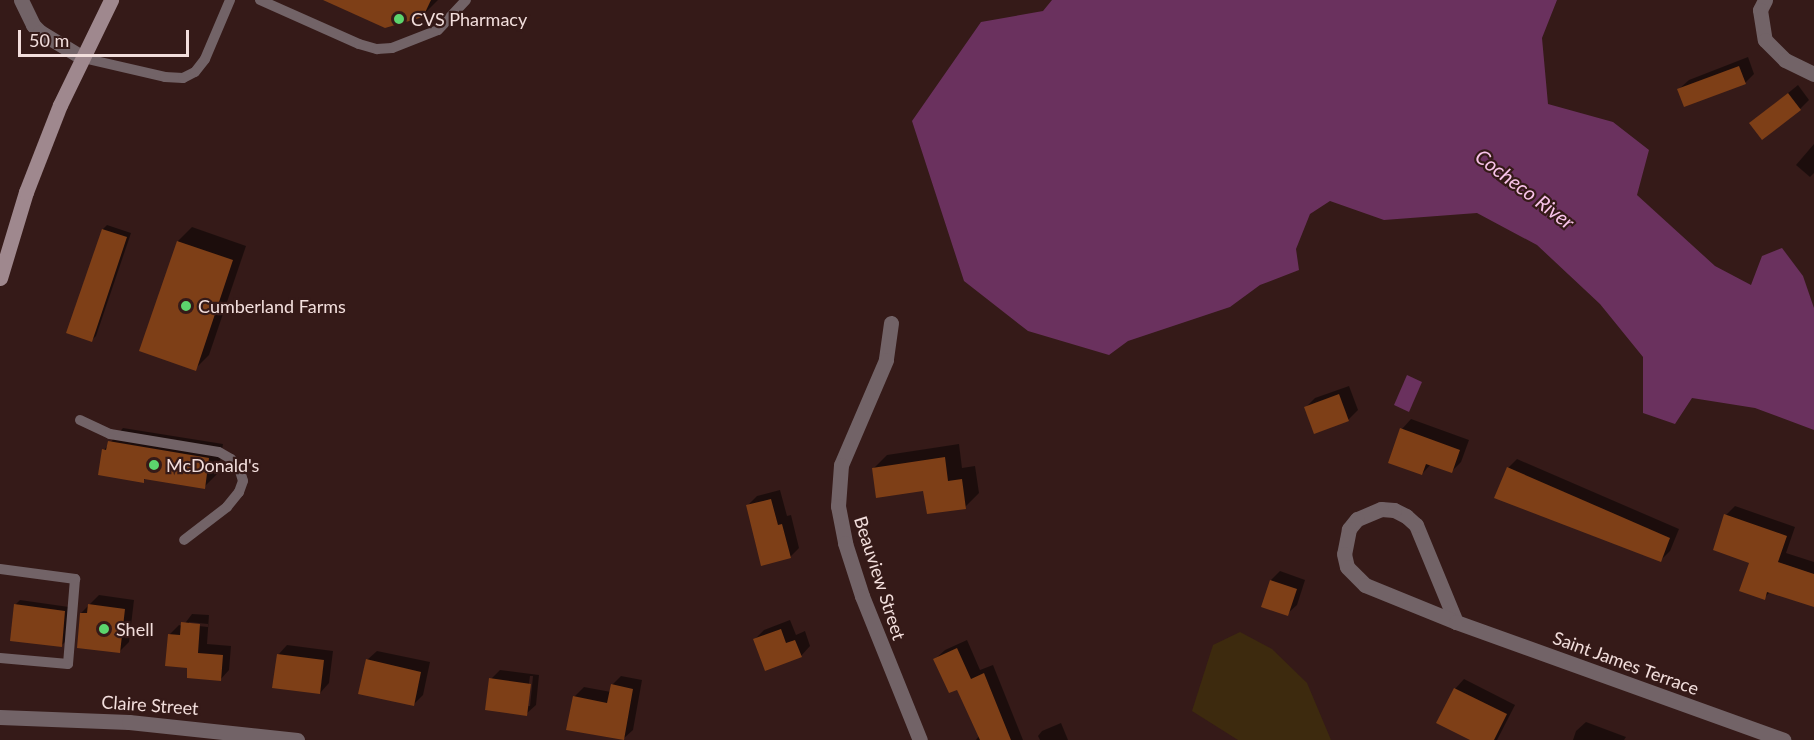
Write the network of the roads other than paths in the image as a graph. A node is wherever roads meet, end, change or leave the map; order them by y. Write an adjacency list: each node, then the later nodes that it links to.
1 (21, 0): 7 (street)
2 (111, 0): 7 (main road)
3 (230, 0): 7 (lane)
4 (260, 0): 5 (lane)
5 (466, 0)
6 (1765, 0): 8 (street)
7 (83, 58): 9 (main road)
8 (1814, 74)
9 (0, 278)
10 (891, 323): 18 (street, Beauview Street)
11 (80, 420): 12 (lane)
12 (184, 540)
13 (0, 569): 15 (lane)
14 (1456, 622): 14 (street, Saint James Terrace); 19 (street, Saint James Terrace)
15 (0, 658)
16 (0, 717): 17 (street, Claire Street)
17 (297, 740)
18 (920, 740)
19 (1783, 740)

